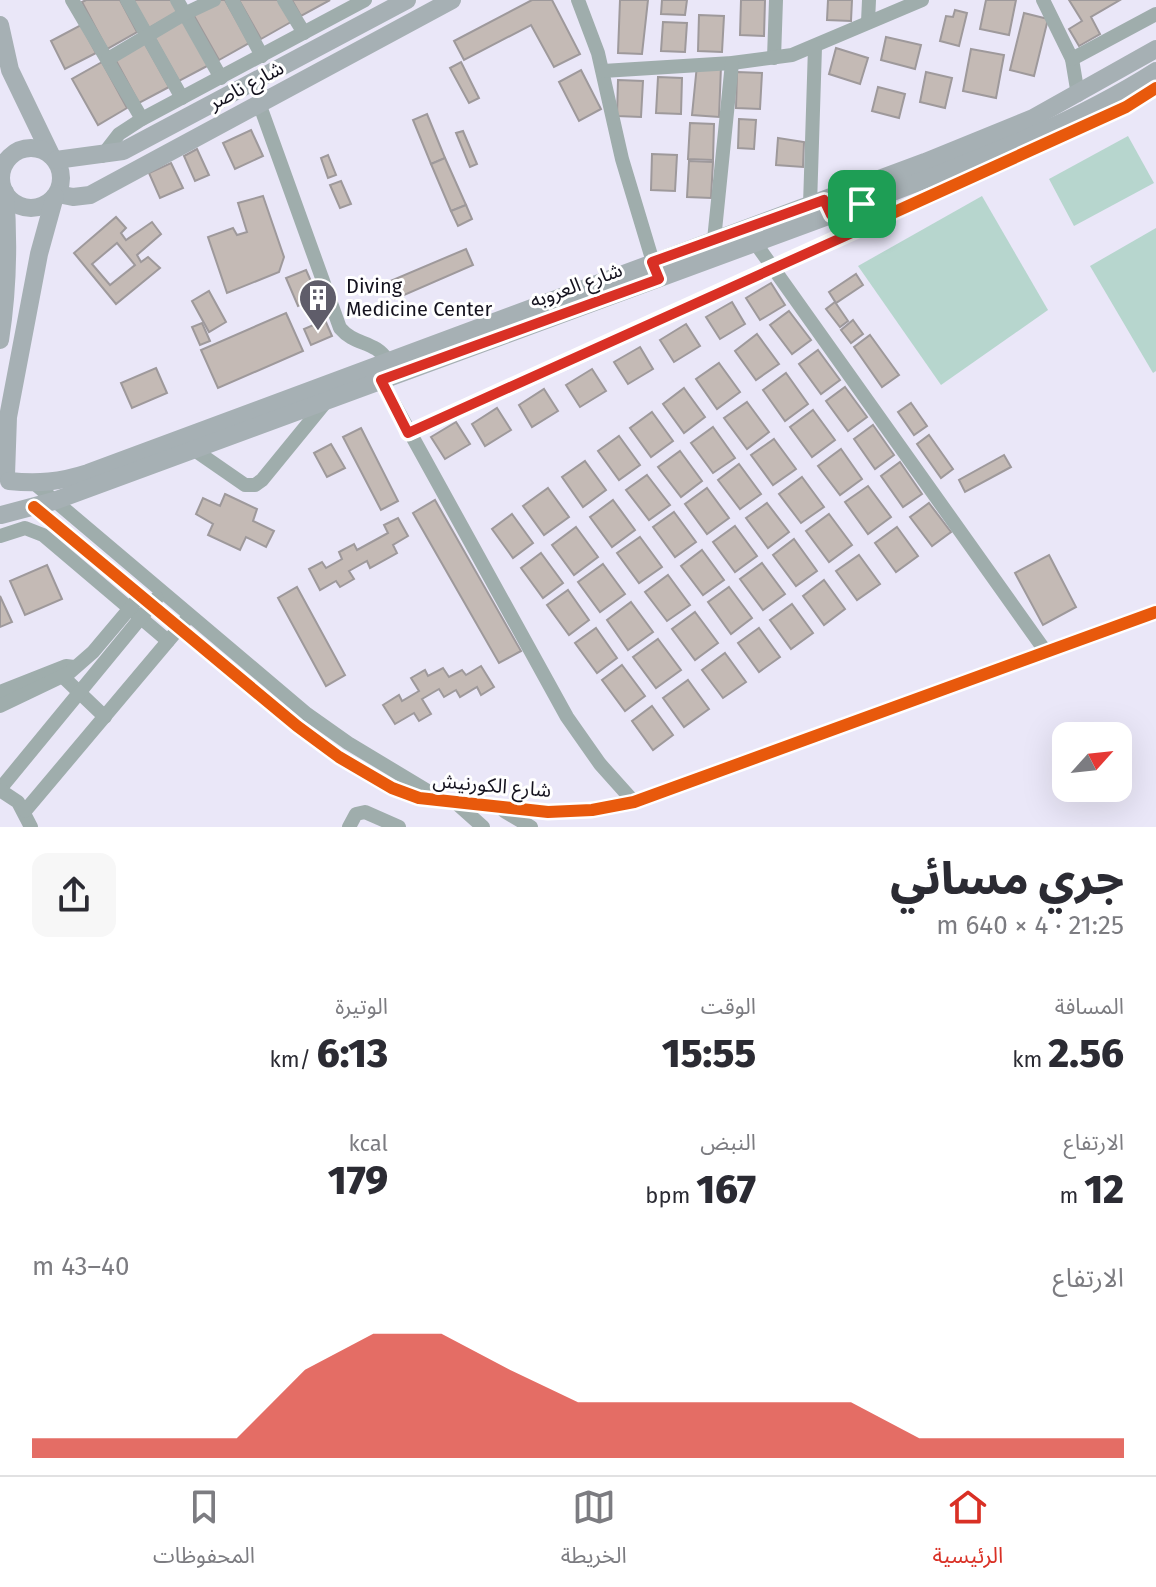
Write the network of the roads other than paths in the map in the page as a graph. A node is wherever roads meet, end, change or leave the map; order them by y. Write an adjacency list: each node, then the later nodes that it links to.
1 (127, 0): 19 (street)
2 (214, 0): 15 (street)
3 (232, 0): 23 (street)
4 (284, 0): 20 (street)
5 (365, 0): 14 (street)
6 (407, 0): 20 (main road, شارع ناصر)
7 (452, 0): 28 (main road, شارع ناصر)
8 (578, 0): 29 (street)
9 (776, 0): 24 (street)
10 (869, 0): 17 (street)
11 (922, 0): 17 (street)
12 (1043, 0): 26 (street)
13 (77, 2): 25 (street)
14 (345, 5): 20 (street)
15 (181, 7): 19 (street); 31 (street)
16 (1156, 14): 26 (street)
17 (868, 22): 21 (street)
18 (0, 25): 38 (main road)
19 (148, 37): 25 (street); 34 (street)
20 (308, 42): 23 (street); 28 (main road); 31 (main road, شارع ناصر)
21 (815, 47): 24 (street); 43 (street)
22 (1156, 49): 33 (main road, شارع العروبه)
23 (262, 56): 31 (street)
24 (774, 58): 27 (street)
25 (108, 59): 36 (street)
26 (1072, 59): 33 (street)
27 (732, 63): 29 (street); 45 (street)
28 (321, 70): 35 (main road, شارع ناصر)
29 (603, 71): 48 (street)
30 (1156, 71): 42 (main road, شارع العروبه)
31 (234, 78): 34 (street); 37 (main road, شارع ناصر)
32 (1156, 88): 44 (street)
33 (1078, 95): 43 (main road, شارع العروبه)
34 (182, 98): 36 (street)
35 (259, 103): 41 (main road, شارع ناصر); 50 (street)
36 (142, 119): 37 (street)
37 (102, 156): 38 (main road, شارع ناصر)
38 (54, 158): 39 (main road); 41 (main road)
39 (1, 165): 40 (main road)
40 (5, 192): 41 (main road); 49 (main road)
41 (56, 195): 55 (main road)
42 (862, 204): 43 (main road, شارع العروبه); 44 (street)
43 (821, 207): 45 (main road, شارع العروبه); 46 (main road, شارع العروبه)
44 (872, 224): 47 (street)
45 (714, 240): 48 (main road, شارع العروبه)
46 (756, 244): 47 (street); 48 (main road, شارع العروبه)
47 (773, 269): 53 (street); 68 (street)
48 (655, 270): 50 (main road, شارع العروبه); 51 (main road, شارع العروبه)
49 (0, 340)
50 (388, 361): 56 (main road, شارع العروبه)
51 (381, 380): 52 (main road, شارع العروبه); 53 (street)
52 (329, 398): 54 (main road, شارع العروبه); 54 (street)
53 (408, 433): 76 (street)
54 (193, 449): 57 (main road, شارع العروبه)
55 (5, 474): 56 (main road, شارع العروبه); 59 (main road)
56 (35, 484): 57 (street, شارع الكورنيش)
57 (54, 501): 58 (main road, شارع العروبه); 61 (street, شارع الكورنيش)
58 (34, 507): 59 (main road, شارع العروبه); 62 (street, شارع الكورنيش)
59 (0, 515)
60 (0, 536): 64 (street)
61 (158, 587): 62 (street); 65 (street, شارع الكورنيش)
62 (147, 600): 64 (street); 66 (street, شارع الكورنيش)
63 (1156, 612): 68 (street, شارع الكورنيش)
64 (136, 614): 67 (street); 69 (street); 71 (street)
65 (190, 615): 66 (street); 75 (street, شارع الكورنيش)
66 (180, 627): 67 (street); 75 (street, شارع الكورنيش)
67 (168, 641): 73 (street)
68 (1046, 652): 76 (street, شارع الكورنيش)
69 (59, 674): 70 (street); 71 (street); 72 (street)
70 (0, 692)
71 (79, 695): 73 (street); 74 (street)
72 (0, 706)
73 (105, 717): 78 (street)
74 (0, 790): 78 (street)
75 (448, 800): 77 (street, شارع الكورنيش); 82 (street)
76 (634, 802): 77 (street, شارع الكورنيش)
77 (501, 809): 83 (street)
78 (25, 811): 79 (street)
79 (31, 827)
80 (349, 827): 81 (street)
81 (399, 827)
82 (483, 827)
83 (531, 827)

